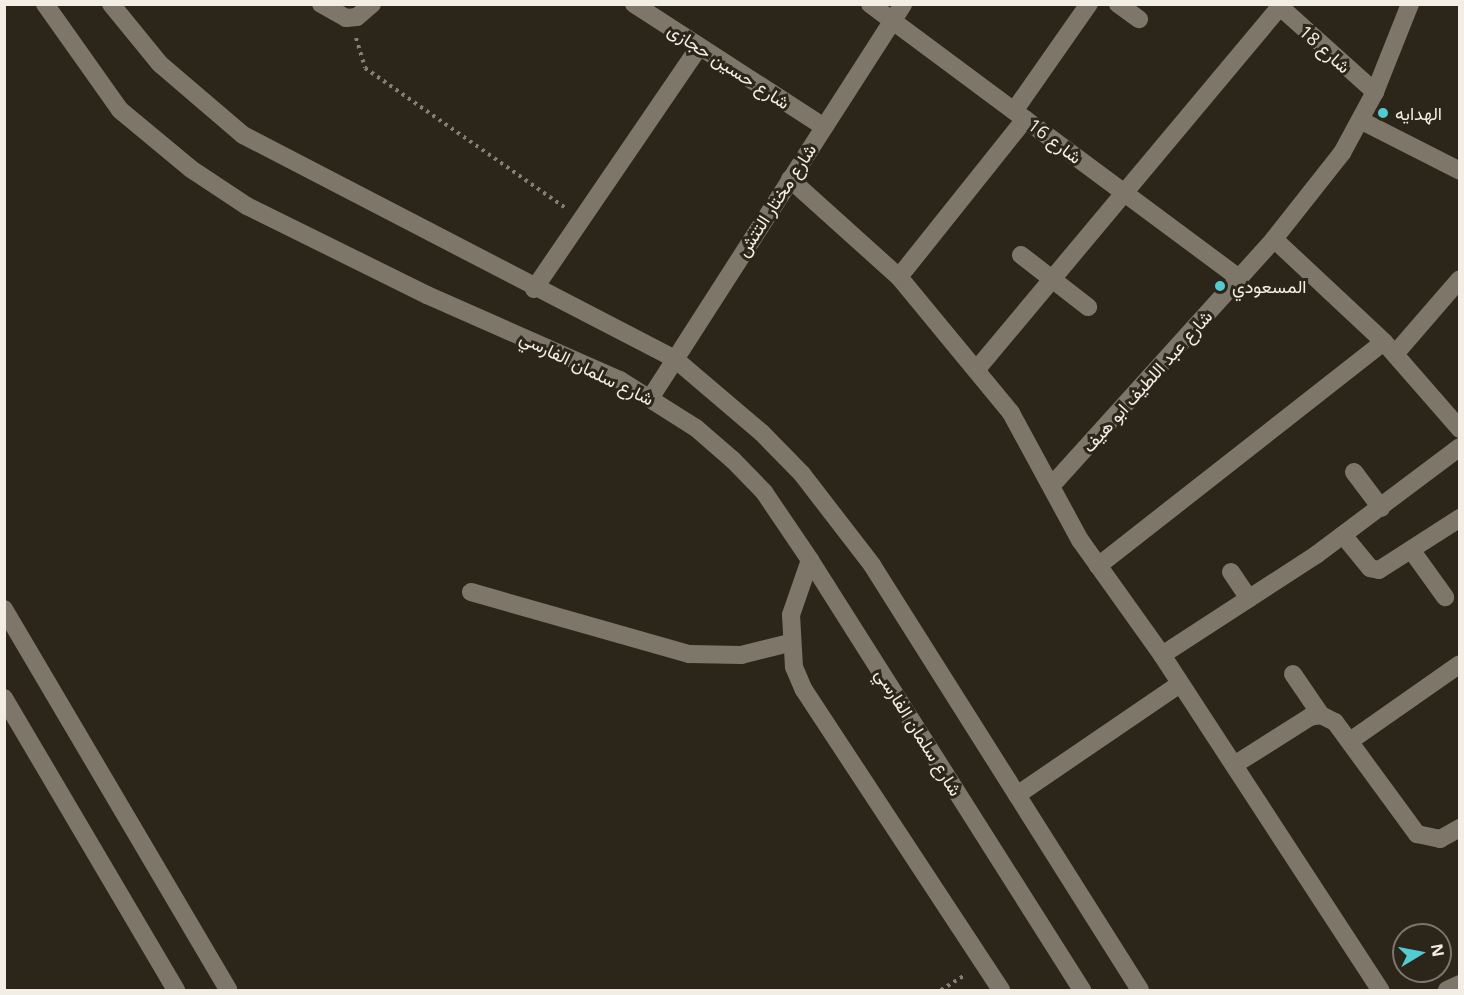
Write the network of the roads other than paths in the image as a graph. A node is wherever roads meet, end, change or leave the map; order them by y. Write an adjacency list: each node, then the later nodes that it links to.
1 (45, 4): 33 (street, شارع سلمان الفارسي)
2 (111, 4): 28 (street)
3 (321, 4): 4 (street)
4 (372, 4)
5 (870, 4): 13 (street, شارع 16)
6 (903, 4): 13 (street, شارع مختار التتش)
7 (1089, 4): 16 (street)
8 (1118, 4): 12 (street)
9 (1410, 4): 15 (street, شارع عبد اللطيف ابو هيف)
10 (1279, 6): 15 (street, شارع 18); 21 (street)
11 (644, 7): 14 (street, شارع حسين حجازى)
12 (1138, 19)
13 (892, 21): 16 (street, شارع 16); 18 (street, شارع مختار التتش)
14 (699, 47): 18 (street, شارع حسين حجازى); 28 (street)
15 (1375, 92): 17 (street, شارع عبد اللطيف ابو هيف)
16 (1019, 115): 21 (street, شارع 16); 24 (street)
17 (1360, 120): 19 (street); 22 (street, شارع عبد اللطيف ابو هيف)
18 (824, 127): 20 (street, شارع مختار التتش)
19 (1460, 171)
20 (790, 179): 24 (street); 31 (street, شارع مختار التتش)
21 (1125, 194): 25 (street, شارع 16); 26 (street)
22 (1274, 239): 25 (street, شارع عبد اللطيف ابو هيف); 30 (street)
23 (1021, 255): 26 (street)
24 (898, 277): 32 (street)
25 (1239, 278): 37 (street, شارع عبد اللطيف ابو هيف)
26 (1052, 279): 29 (street); 32 (street)
27 (1460, 279): 30 (street)
28 (534, 289): 31 (street)
29 (1088, 307)
30 (1390, 348): 34 (street); 43 (street)
31 (675, 359): 33 (street, شارع مختار التتش); 58 (street)
32 (977, 369): 37 (street)
33 (651, 397): 42 (street, شارع سلمان الفارسي)
34 (1460, 429)
35 (1460, 447): 38 (street)
36 (1354, 472): 38 (street)
37 (1053, 484): 43 (street)
38 (1380, 508): 40 (street)
39 (1460, 518): 41 (street)
40 (1344, 535): 41 (street); 47 (street)
41 (1412, 551): 46 (street)
42 (810, 560): 49 (street); 64 (street, شارع سلمان الفارسي)
43 (1098, 566): 50 (street)
44 (1231, 572): 47 (street)
45 (471, 592): 49 (street)
46 (1445, 597)
47 (1249, 599): 50 (street)
48 (4, 609): 62 (street)
49 (790, 643): 63 (street)
50 (1162, 656): 53 (street)
51 (1460, 664): 56 (street)
52 (1293, 674): 55 (street)
53 (1180, 684): 57 (street); 58 (street)
54 (4, 698): 61 (street)
55 (1322, 715): 56 (street); 57 (street)
56 (1350, 741): 59 (street)
57 (1234, 765): 66 (street)
58 (1017, 795): 65 (street)
59 (1460, 828)
60 (1460, 984): 67 (street)
61 (176, 990)
62 (228, 990)
63 (1001, 990)
64 (1082, 990)
65 (1140, 990)
66 (1380, 990)
67 (1447, 990)

